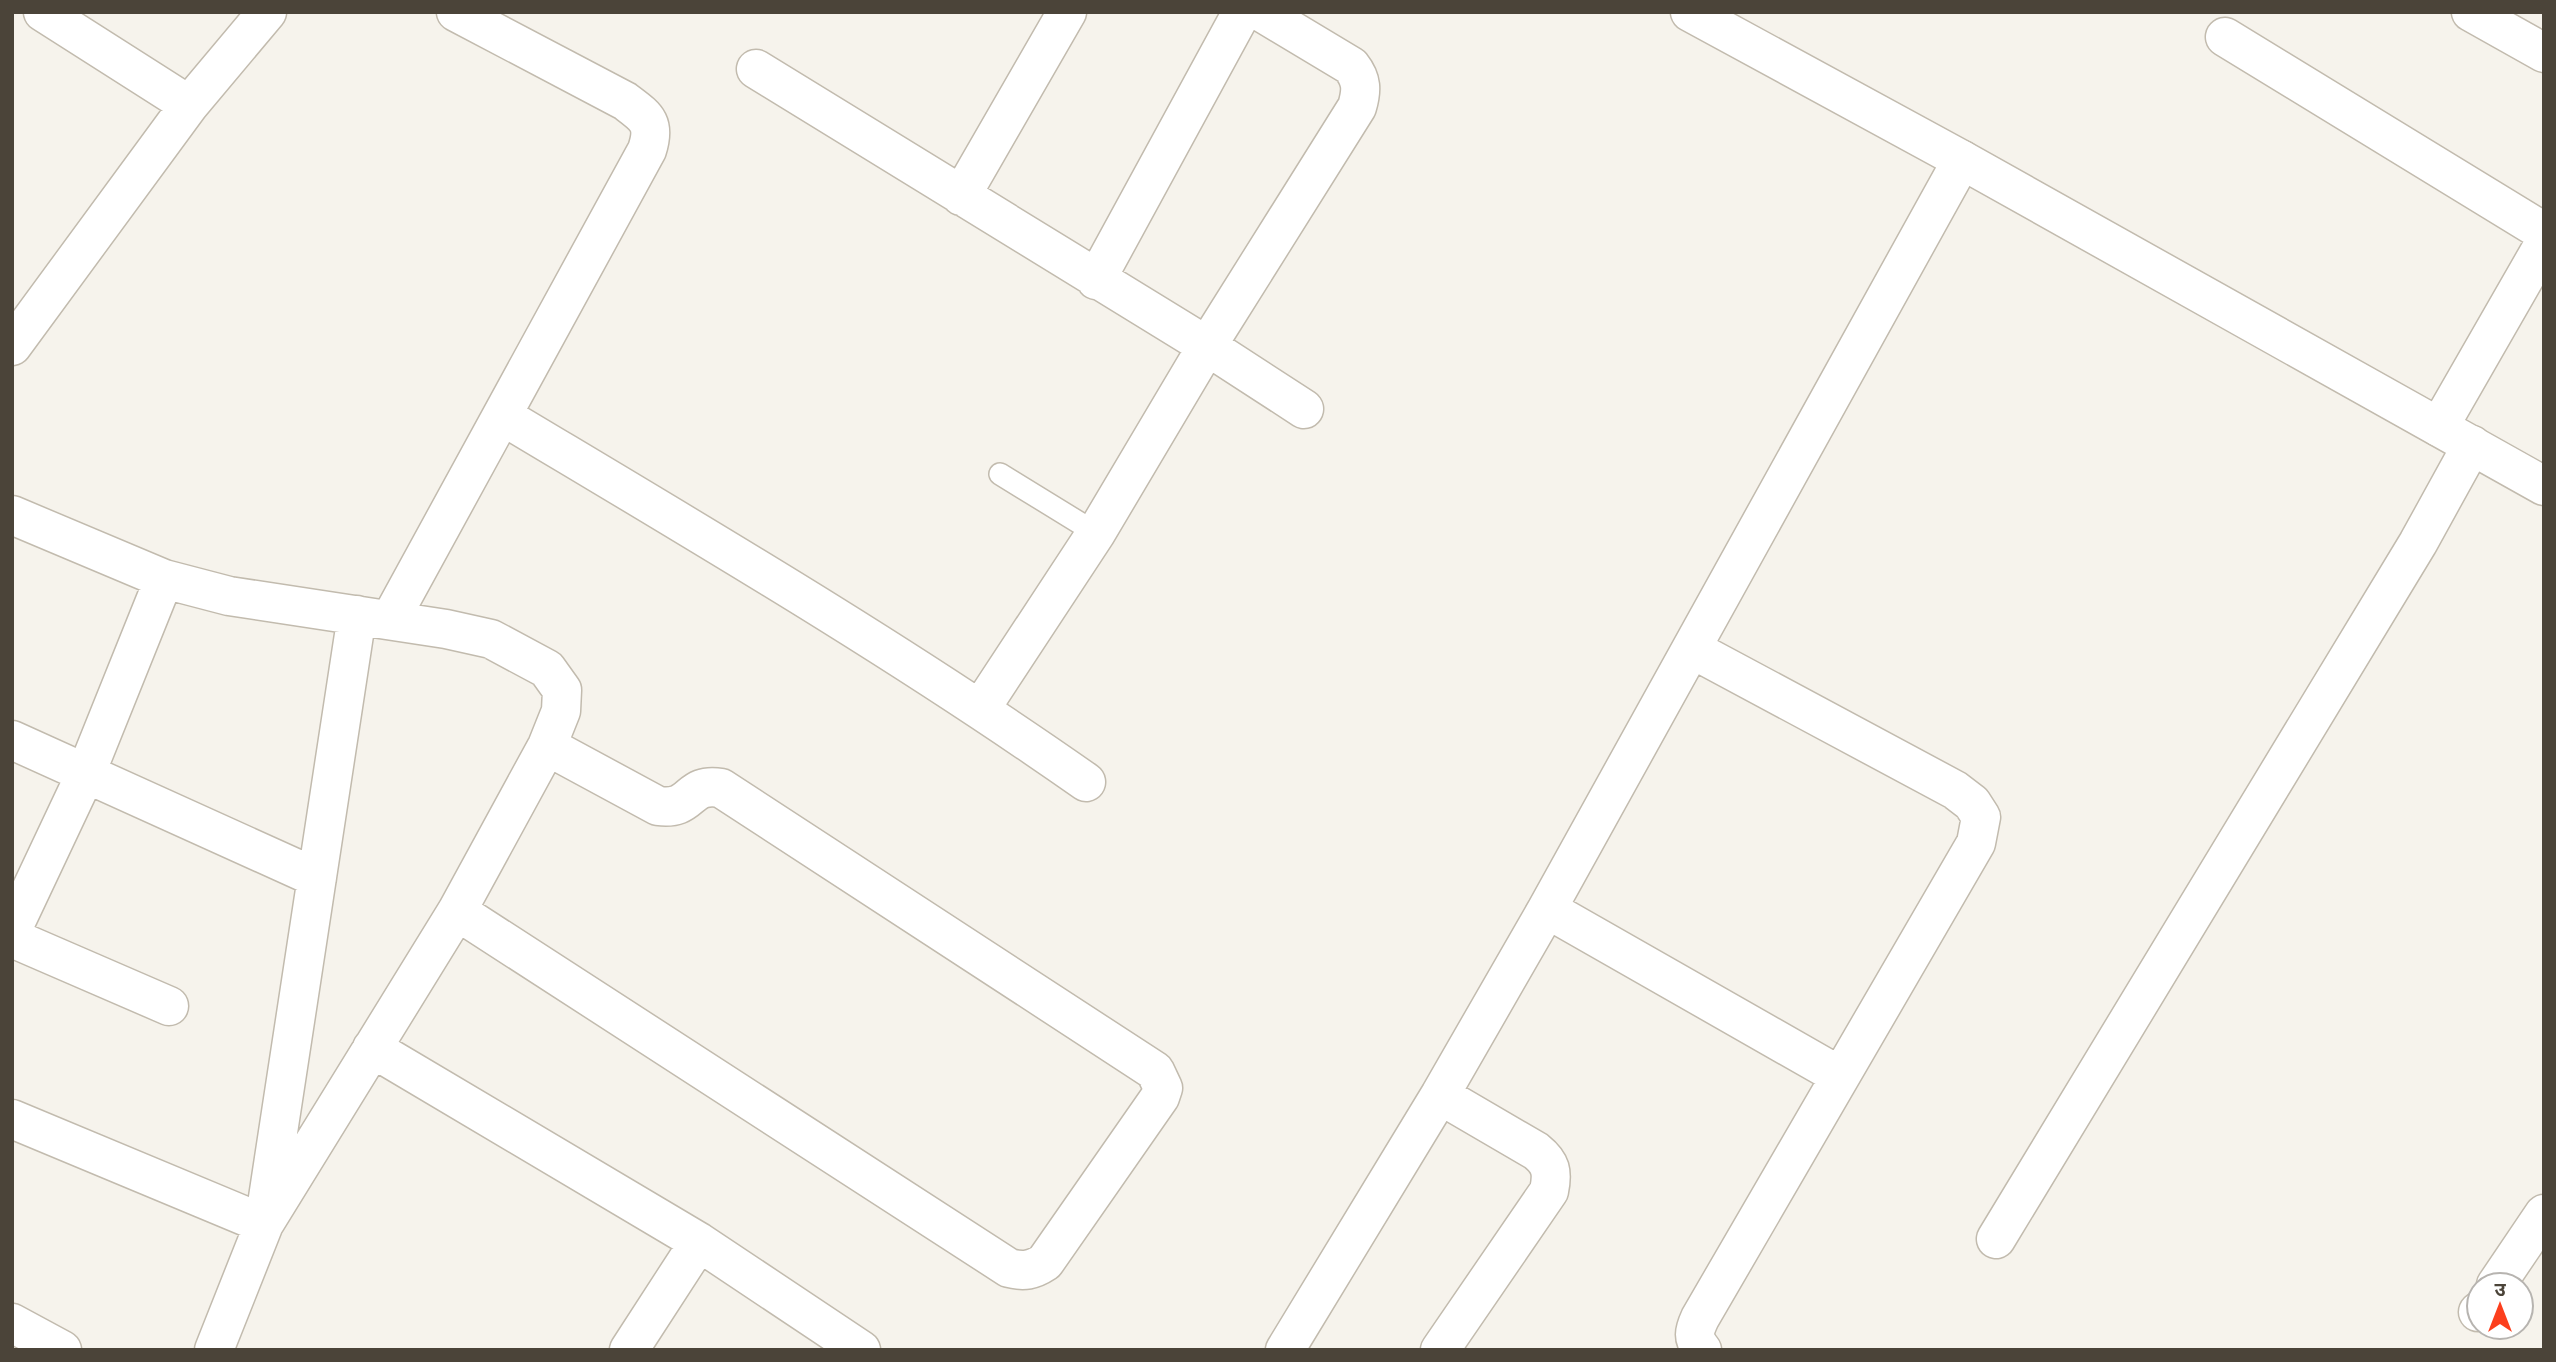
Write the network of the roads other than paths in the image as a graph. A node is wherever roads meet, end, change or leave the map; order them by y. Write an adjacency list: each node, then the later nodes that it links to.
1 (43, 12): 12 (street)
2 (267, 12): 12 (street)
3 (456, 12): 21 (street)
4 (1067, 12): 14 (street)
5 (1242, 12): 17 (street)
6 (1261, 12): 19 (street)
7 (1690, 12): 13 (street)
8 (2471, 12): 10 (street)
9 (2225, 37): 15 (street)
10 (2544, 52)
11 (756, 69): 14 (street)
12 (188, 105): 18 (street)
13 (1962, 160): 22 (street); 30 (street)
14 (961, 196): 17 (street)
15 (2544, 232)
16 (2544, 244): 22 (street)
17 (1096, 280): 19 (street)
18 (12, 346)
19 (1207, 346): 20 (street); 27 (street)
20 (1304, 409)
21 (503, 416): 29 (street); 31 (street)
22 (2439, 427): 23 (street)
23 (2472, 445): 25 (street); 48 (street)
24 (1000, 474): 27 (lane)
25 (2544, 486)
26 (12, 515): 28 (street)
27 (1096, 533): 31 (street)
28 (163, 579): 29 (street); 34 (street)
29 (373, 618): 33 (street); 36 (street)
30 (1692, 649): 37 (street); 43 (street)
31 (981, 708): 35 (street)
32 (12, 740): 34 (street)
33 (547, 746): 38 (street); 38 (street)
34 (86, 773): 36 (street); 39 (street)
35 (1086, 782)
36 (317, 878): 47 (street)
37 (1547, 909): 43 (street); 44 (street)
38 (457, 911): 42 (street)
39 (12, 930)
40 (12, 937): 41 (street)
41 (169, 1006)
42 (372, 1048): 47 (street); 49 (street)
43 (1840, 1076): 58 (street)
44 (1440, 1096): 56 (street); 57 (street)
45 (12, 1119): 47 (street)
46 (2544, 1214): 50 (street)
47 (264, 1224): 54 (street)
48 (1996, 1239)
49 (699, 1241): 52 (street); 55 (street)
50 (2506, 1271)
51 (12, 1324): 53 (street)
52 (854, 1348)
53 (62, 1350)
54 (214, 1350)
55 (629, 1350)
56 (1285, 1350)
57 (1440, 1350)
58 (1702, 1350)

